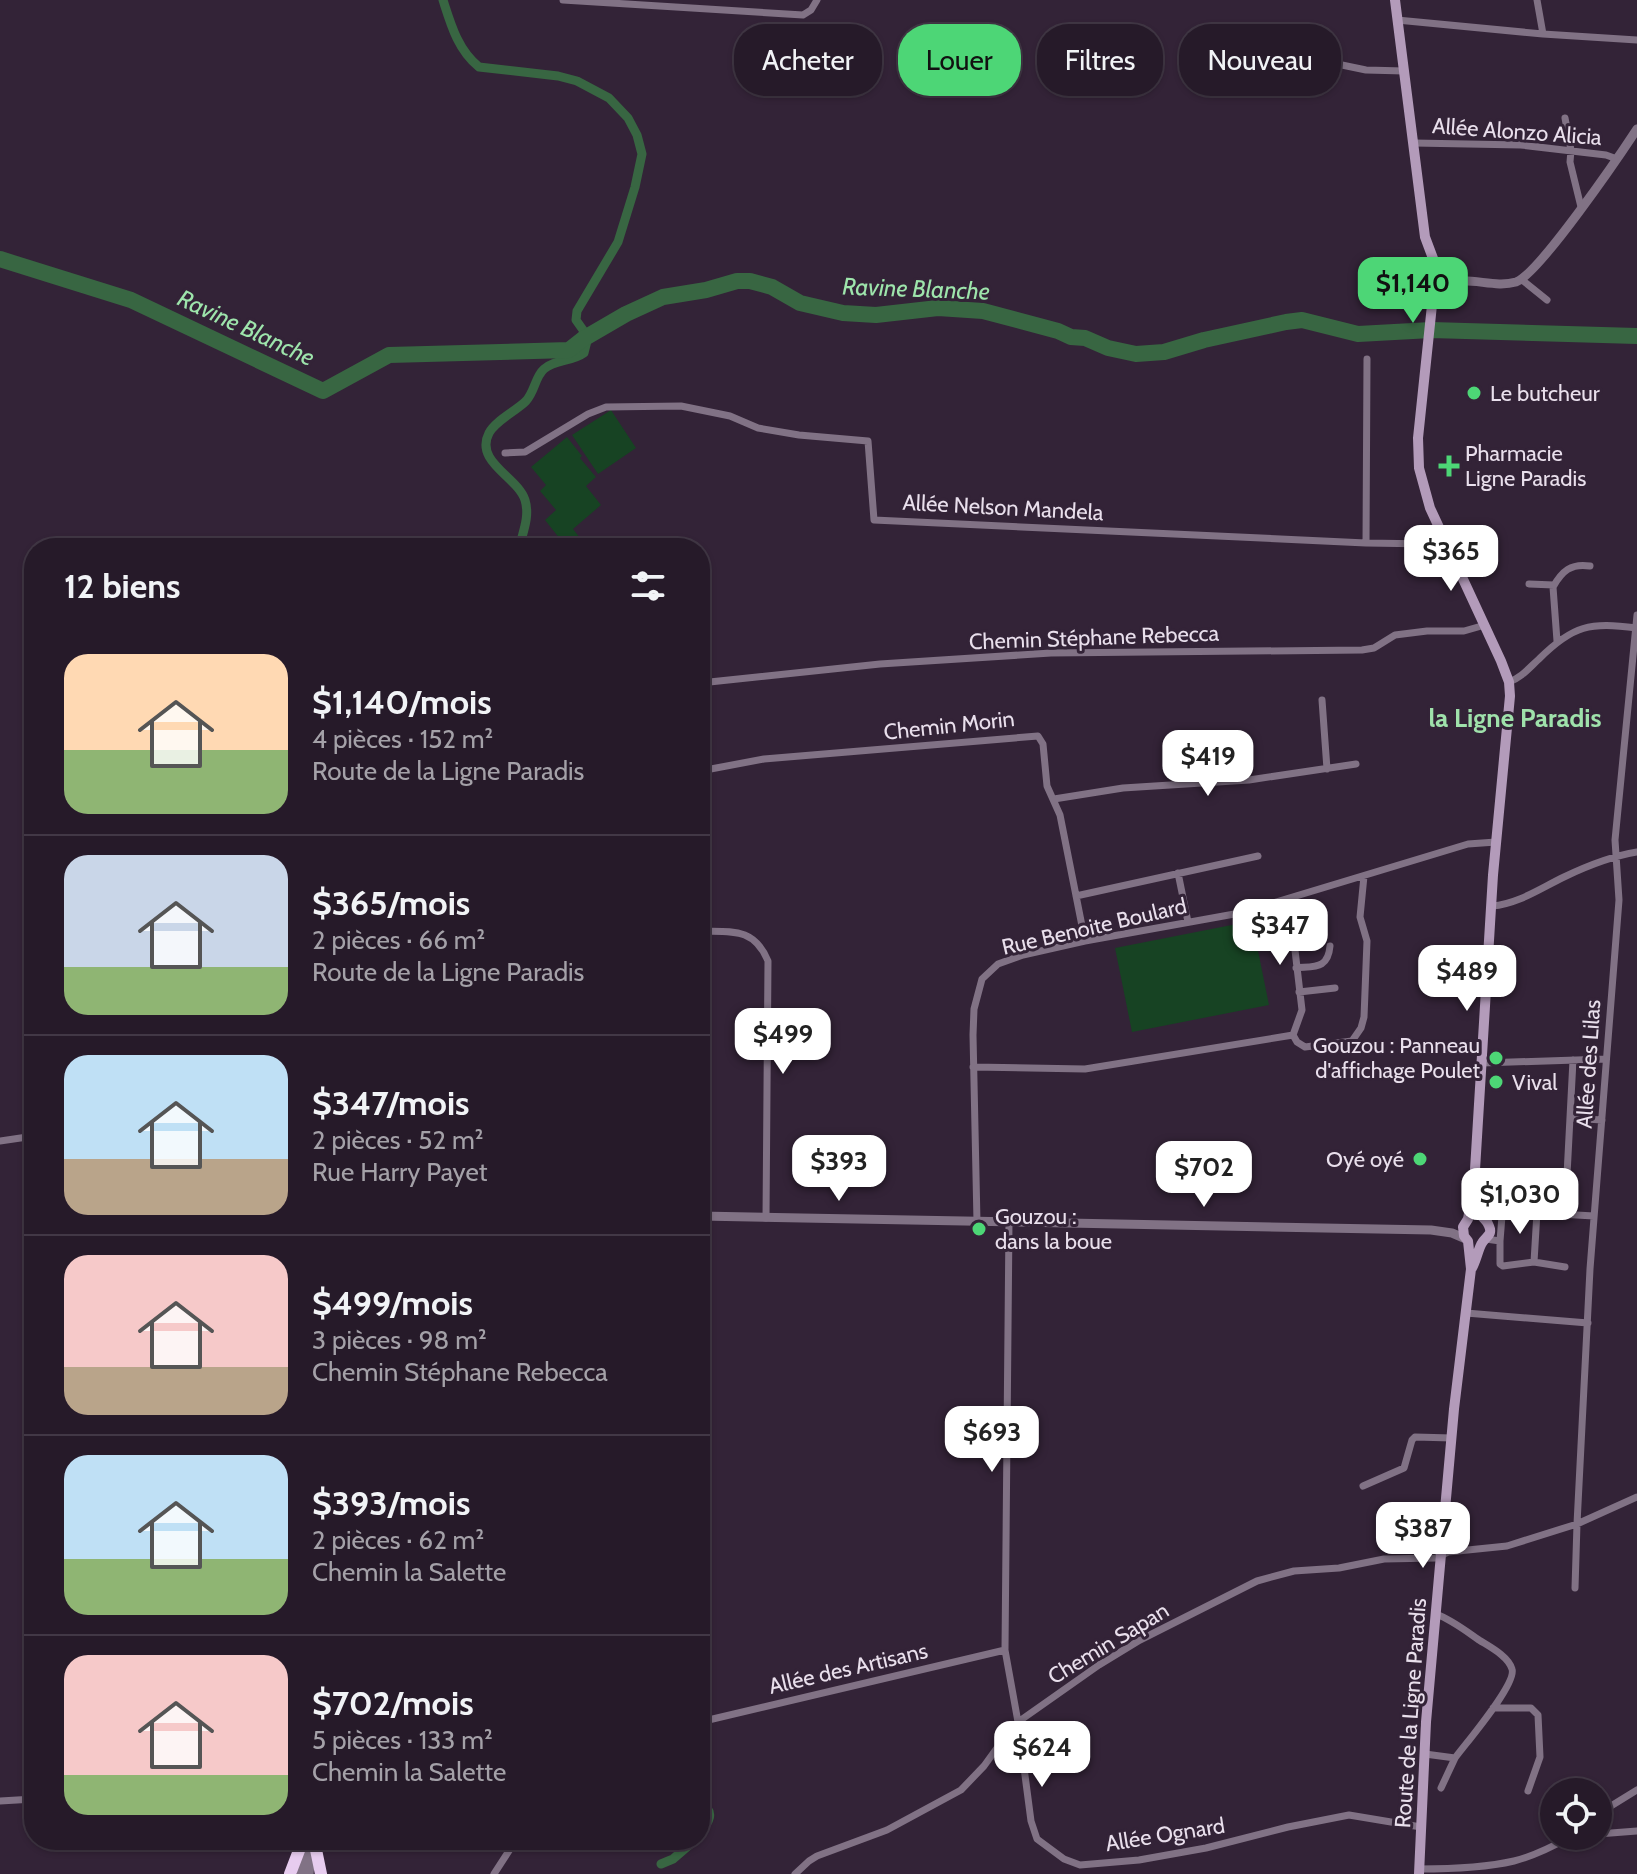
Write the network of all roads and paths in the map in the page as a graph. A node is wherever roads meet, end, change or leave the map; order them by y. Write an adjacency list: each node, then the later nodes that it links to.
1 (563, 0): 2 (street)
2 (817, 0)
3 (1395, 0): 5 (main road)
4 (1537, 0): 6 (street)
5 (1397, 20): 6 (street); 9 (main road)
6 (1543, 34): 7 (street)
7 (1637, 40)
8 (1341, 65): 9 (street)
9 (1404, 71): 12 (main road)
10 (1565, 118): 13 (street)
11 (1637, 129): 14 (street)
12 (1414, 143): 13 (street, Allée Alonzo Alicia); 16 (main road)
13 (1571, 150): 14 (street, Allée Alonzo Alicia); 15 (street)
14 (1617, 159): 15 (street)
15 (1581, 207): 20 (street)
16 (1425, 237): 17 (main road); 18 (main road)
17 (1434, 261): 18 (main road); 19 (main road)
18 (1420, 266): 23 (main road)
19 (1445, 270): 21 (street); 22 (main road)
20 (1521, 279): 21 (street); 24 (street)
21 (1473, 280): 22 (street)
22 (1441, 286): 23 (main road); 25 (main road)
23 (1423, 287): 25 (main road)
24 (1547, 300)
25 (1432, 305): 28 (main road)
26 (1367, 359): 29 (street)
27 (505, 453): 29 (street, Allée Nelson Mandela)
28 (1445, 540): 29 (street, Allée Nelson Mandela); 34 (main road)
29 (1366, 543)
30 (1590, 566): 32 (street)
31 (1529, 584): 32 (street)
32 (1554, 585): 36 (street)
33 (1637, 615): 35 (street, Allée des Lilas)
34 (1485, 625): 37 (street, Chemin Stéphane Rebecca); 38 (main road)
35 (1637, 628): 36 (street); 47 (street, Allée des Lilas)
36 (1557, 641): 38 (street)
37 (710, 682)
38 (1509, 682): 44 (main road)
39 (1322, 700): 42 (street)
40 (1356, 764): 42 (street)
41 (710, 769): 43 (street, Chemin Morin)
42 (1327, 769): 43 (street)
43 (1054, 799): 50 (street, Chemin Morin)
44 (1496, 842): 49 (street, Rue Benoite Boulard); 52 (main road)
45 (1637, 852): 47 (street)
46 (1258, 856): 48 (street)
47 (1616, 857): 52 (street); 61 (street, Allée des Lilas)
48 (1178, 873): 50 (street); 53 (street)
49 (1364, 876): 51 (street, Rue Benoite Boulard); 60 (street)
50 (1076, 896): 55 (street, Chemin Morin)
51 (1289, 899): 53 (street, Rue Benoite Boulard); 57 (street)
52 (1492, 906): 63 (main road)
53 (1188, 922): 55 (street, Rue Benoite Boulard)
54 (710, 931): 75 (street)
55 (1085, 941): 64 (street, Rue Benoite Boulard)
56 (1330, 946): 57 (street)
57 (1296, 968): 59 (street)
58 (1335, 988): 59 (street)
59 (1299, 992): 60 (street)
60 (1293, 1035): 64 (street)
61 (1606, 1059): 62 (street); 66 (street, Allée des Lilas)
62 (1573, 1060): 63 (street); 65 (street)
63 (1482, 1063): 69 (main road)
64 (973, 1067): 77 (street)
65 (1570, 1118): 66 (street); 71 (street)
66 (1602, 1120): 73 (street, Allée des Lilas)
67 (24, 1137): 68 (street)
68 (0, 1141)
69 (1474, 1186): 74 (main road); 76 (main road)
70 (1537, 1212): 71 (street); 82 (street); 83 (street)
71 (1565, 1213): 73 (street)
72 (710, 1216): 75 (street)
73 (1594, 1216): 87 (street, Allée des Lilas)
74 (1482, 1217): 76 (main road); 81 (main road)
75 (766, 1218): 77 (street)
76 (1466, 1220): 79 (street); 80 (main road)
77 (977, 1222): 78 (street)
78 (1009, 1222): 79 (street); 95 (street, Allée Ognard)
79 (1431, 1230): 80 (street)
80 (1467, 1240): 81 (main road); 85 (main road, Route de la Ligne Paradis)
81 (1484, 1241): 82 (street); 85 (main road, Route de la Ligne Paradis)
82 (1500, 1241): 83 (street)
83 (1534, 1262): 84 (street)
84 (1565, 1267)
85 (1471, 1269): 86 (main road, Route de la Ligne Paradis)
86 (1466, 1313): 87 (street); 88 (main road, Route de la Ligne Paradis)
87 (1588, 1323): 91 (street, Allée des Lilas)
88 (1452, 1438): 89 (street); 92 (main road, Route de la Ligne Paradis)
89 (1363, 1486)
90 (1637, 1497): 91 (street, Chemin Sapan)
91 (1577, 1524): 92 (street, Chemin Sapan); 93 (street, Allée des Lilas)
92 (1441, 1555): 94 (main road, Route de la Ligne Paradis); 98 (street, Chemin Sapan)
93 (1575, 1588)
94 (1436, 1614): 96 (street); 99 (main road, Route de la Ligne Paradis)
95 (1005, 1650): 97 (street, Allée des Artisans); 98 (street, Allée Ognard)
96 (1493, 1708): 100 (street); 103 (street)
97 (710, 1720)
98 (1018, 1722): 107 (street, Allée Ognard); 122 (street, Chemin Sapan)
99 (1425, 1754): 100 (street); 107 (main road, Route de la Ligne Paradis)
100 (1455, 1758): 101 (street)
101 (1441, 1788)
102 (1637, 1790): 106 (street)
103 (1528, 1791)
104 (24, 1800): 105 (street)
105 (0, 1801)
106 (1612, 1805)
107 (1421, 1827): 116 (main road, Route de la Ligne Paradis)
108 (1637, 1831): 109 (street)
109 (1612, 1833)
110 (300, 1850): 117 (highway)
111 (303, 1850): 118 (street)
112 (313, 1850): 119 (street)
113 (316, 1850): 120 (highway)
114 (510, 1850): 121 (street)
115 (1541, 1850): 116 (street)
116 (1419, 1872)
117 (290, 1874)
118 (301, 1874)
119 (309, 1874)
120 (321, 1874)
121 (494, 1874)
122 (795, 1874)

